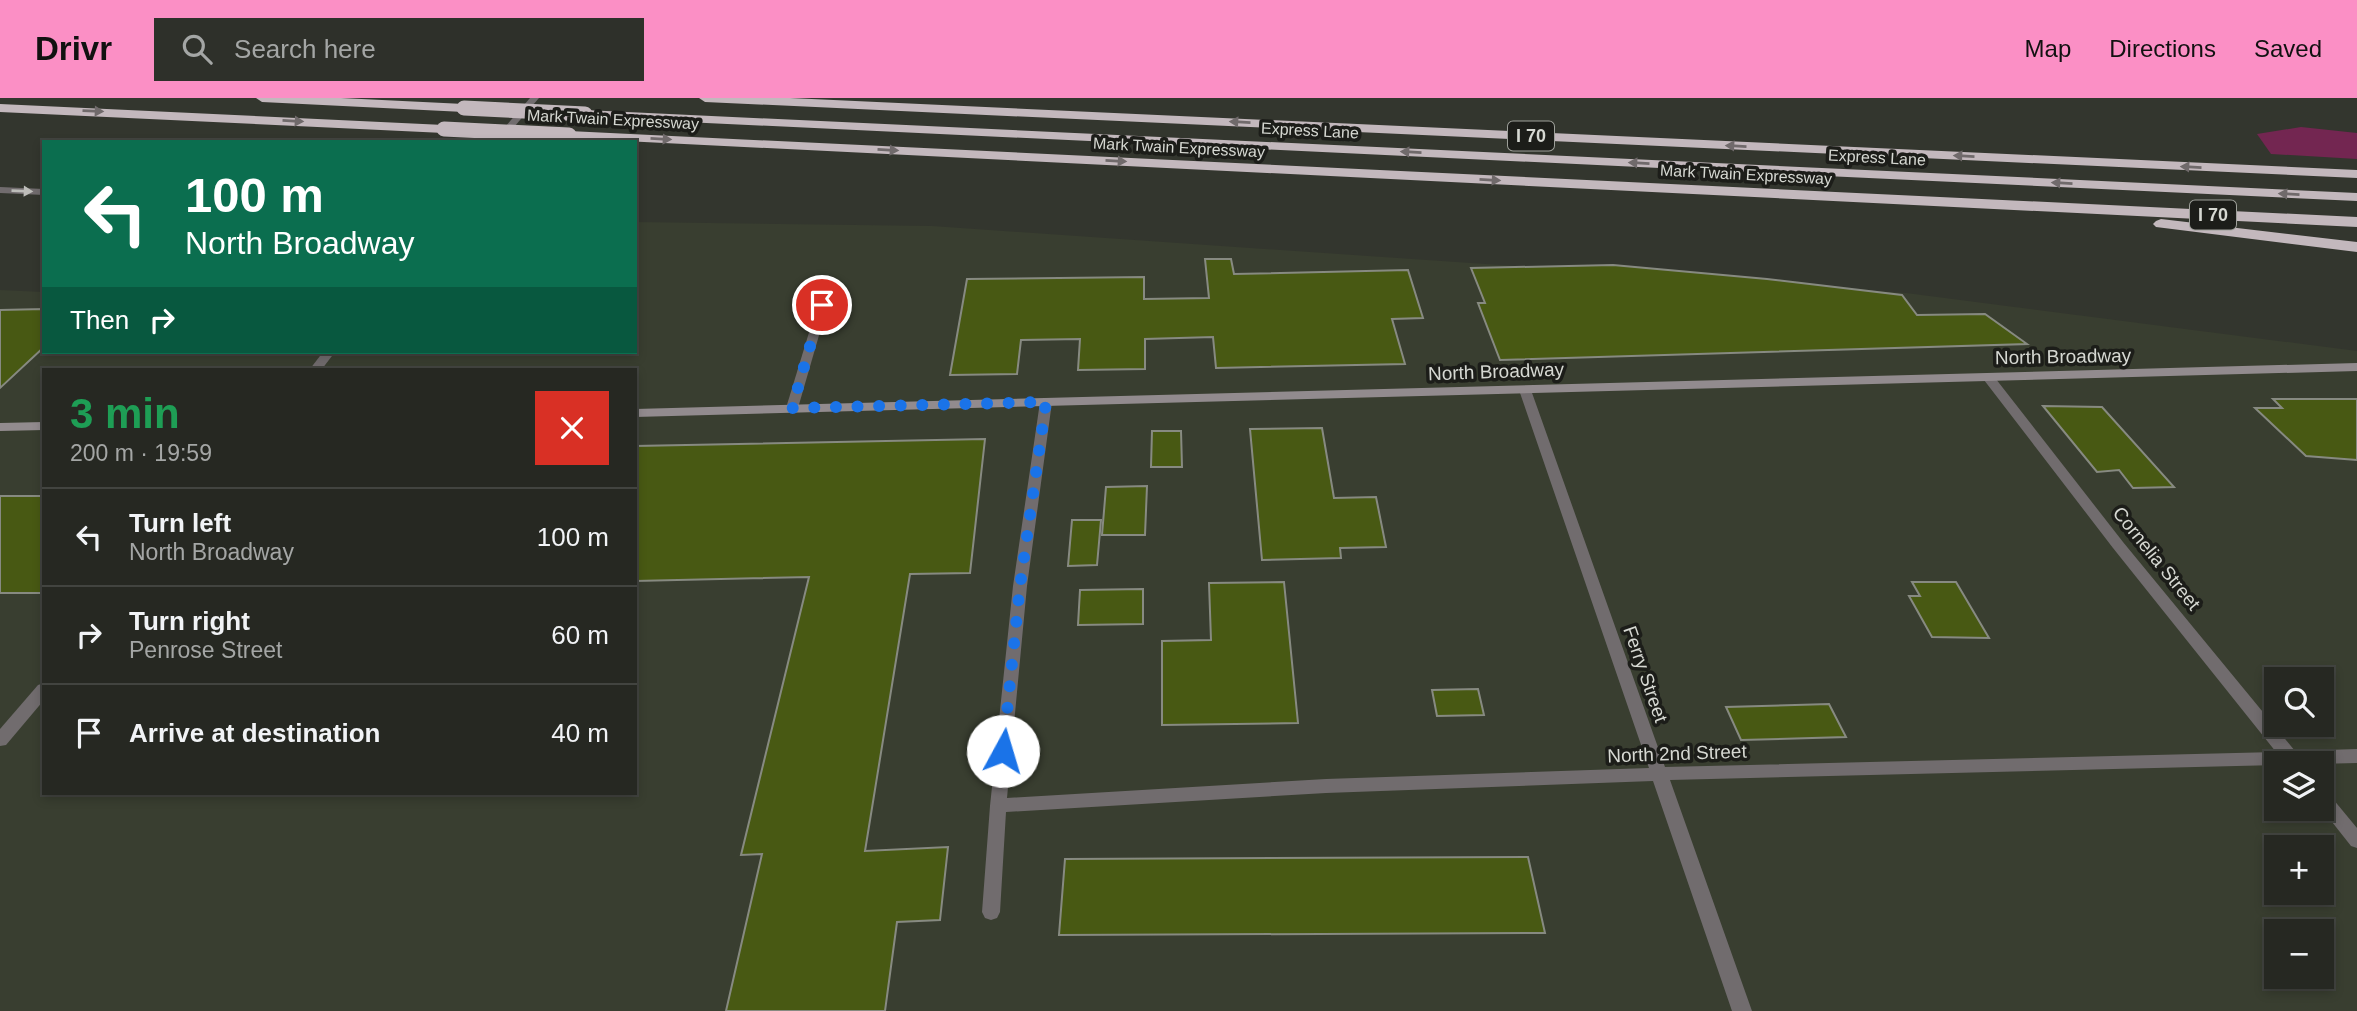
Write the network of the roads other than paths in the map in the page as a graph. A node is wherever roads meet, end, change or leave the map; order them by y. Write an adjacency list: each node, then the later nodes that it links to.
1 (262, 98): 9 (highway, Express Lane, one-way to 1, bridge)
2 (535, 98): 5 (street)
3 (705, 98): 6 (highway, Mark Twain Expressway / I 70, one-way to 3)
4 (0, 108): 10 (highway, Mark Twain Expressway / I 70, one-way to 10, bridge)
5 (498, 140)
6 (2357, 174)
7 (0, 190): 8 (street, one-way to 8)
8 (42, 192)
9 (2357, 197)
10 (2069, 208): 11 (highway, Mark Twain Expressway / I 70); 12 (highway)
11 (2357, 222)
12 (2357, 247)
13 (830, 280): 20 (street)
14 (327, 354): 16 (street)
15 (2357, 367): 17 (main road, North Broadway)
16 (317, 368)
17 (1988, 377): 18 (main road, North Broadway); 26 (street, Cornelia Street)
18 (1525, 390): 19 (main road, North Broadway); 30 (street, Ferry Street)
19 (1046, 402): 20 (main road, North Broadway); 31 (street)
20 (792, 408): 21 (main road, North Broadway)
21 (637, 413)
22 (42, 426): 23 (main road)
23 (0, 427)
24 (42, 691): 25 (street)
25 (0, 740)
26 (2284, 751)
27 (2357, 757): 28 (street, North 2nd Street)
28 (2334, 759)
29 (2264, 763): 30 (street, North 2nd Street)
30 (1659, 774): 31 (street, North 2nd Street); 35 (street, Ferry Street)
31 (998, 806): 34 (street)
32 (2334, 813): 33 (street)
33 (2357, 841)
34 (992, 912)
35 (1742, 1011)

